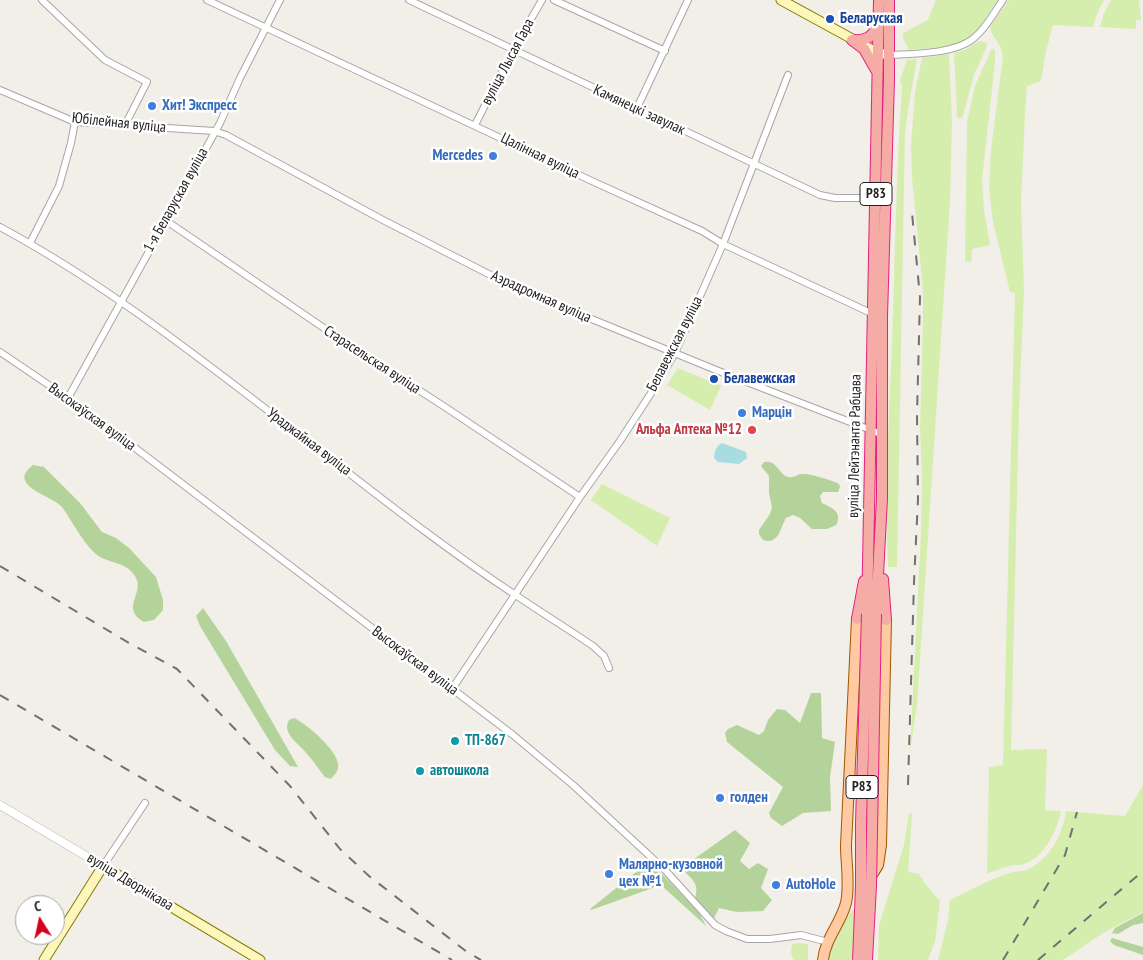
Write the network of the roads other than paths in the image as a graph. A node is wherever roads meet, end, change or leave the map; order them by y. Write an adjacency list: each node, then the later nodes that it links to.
1 (42, 0): 24 (street)
2 (207, 0): 13 (street, Цалінная вуліца)
3 (280, 0): 13 (street, 1-я Беларуская вуліца)
4 (409, 0): 15 (street, Камянецкі завулак)
5 (542, 0): 15 (street, вуліца Лысая Гара)
6 (554, 0): 16 (street)
7 (688, 0): 16 (street)
8 (781, 0): 14 (main road)
9 (879, 0): 12 (highway, вуліца Лейтэнанта Рабцава / Р83)
10 (889, 0): 18 (highway, вуліца Лейтэнанта Рабцава / Р83)
11 (1003, 0): 18 (street)
12 (878, 22): 14 (highway); 17 (highway, вуліца Лейтэнанта Рабцава / Р83)
13 (265, 27): 25 (street, Цалінная вуліца); 26 (street, 1-я Беларуская вуліца)
14 (852, 40): 17 (main road); 19 (highway)
15 (513, 50): 22 (street, Камянецкі завулак); 25 (street, вуліца Лысая Гара)
16 (665, 51): 22 (street)
17 (878, 53): 18 (main road); 19 (highway, вуліца Лейтэнанта Рабцава / Р83)
18 (889, 55): 38 (highway, вуліца Лейтэнанта Рабцава / Р83)
19 (877, 74): 28 (highway, вуліца Лейтэнанта Рабцава / Р83)
20 (788, 75): 27 (street, Белавежская вуліца)
21 (0, 90): 23 (street, Юбілейная вуліца)
22 (637, 108): 27 (street, Камянецкі завулак)
23 (75, 122): 24 (street, Юбілейная вуліца); 31 (street)
24 (126, 125): 26 (street, Юбілейная вуліца)
25 (475, 125): 32 (street, Цалінная вуліца)
26 (214, 131): 29 (street, 1-я Беларуская вуліца); 36 (street, Аэрадромная вуліца)
27 (755, 164): 28 (street, Камянецкі завулак); 32 (street, Белавежская вуліца)
28 (876, 198): 34 (highway, вуліца Лейтэнанта Рабцава / Р83)
29 (166, 220): 33 (street, 1-я Беларуская вуліца); 39 (street, Старасельская вуліца)
30 (0, 227): 31 (street, Ураджайная вуліца)
31 (30, 243): 33 (street, Ураджайная вуліца)
32 (723, 244): 34 (street, Цалінная вуліца); 36 (street, Белавежская вуліца)
33 (120, 301): 37 (street, 1-я Беларуская вуліца); 42 (street, Ураджайная вуліца)
34 (873, 314): 38 (highway, вуліца Лейтэнанта Рабцава / Р83)
35 (0, 352): 37 (street, Высокаўская вуліца)
36 (675, 353): 38 (street, Аэрадромная вуліца); 39 (street, Белавежская вуліца)
37 (68, 398): 47 (street, Высокаўская вуліца)
38 (876, 433): 40 (highway, вуліца Лейтэнанта Рабцава / Р83); 41 (highway, вуліца Лейтэнанта Рабцава / Р83)
39 (580, 497): 42 (street, Белавежская вуліца)
40 (880, 548): 43 (highway, вуліца Лейтэнанта Рабцава / Р83); 45 (highway)
41 (868, 563): 43 (highway, вуліца Лейтэнанта Рабцава / Р83); 44 (highway)
42 (516, 596): 46 (street, Ураджайная вуліца); 47 (street, Белавежская вуліца)
43 (872, 614): 59 (highway, вуліца Лейтэнанта Рабцава / Р83, bridge); 60 (highway, вуліца Лейтэнанта Рабцава / Р83, bridge)
44 (856, 619): 48 (main road)
45 (886, 620): 50 (main road)
46 (609, 668)
47 (452, 689): 55 (street, Высокаўская вуліца)
48 (849, 802): 50 (main road); 52 (main road)
49 (145, 803): 54 (street)
50 (882, 805): 53 (main road)
51 (1, 807): 54 (street, вуліца Дворнікава)
52 (846, 845): 53 (main road); 55 (main road)
53 (880, 845): 55 (main road)
54 (103, 866): 56 (main road); 57 (main road, вуліца Дворнікава)
55 (828, 942): 58 (main road)
56 (44, 960)
57 (260, 960)
58 (823, 960)
59 (858, 960)
60 (868, 960)

